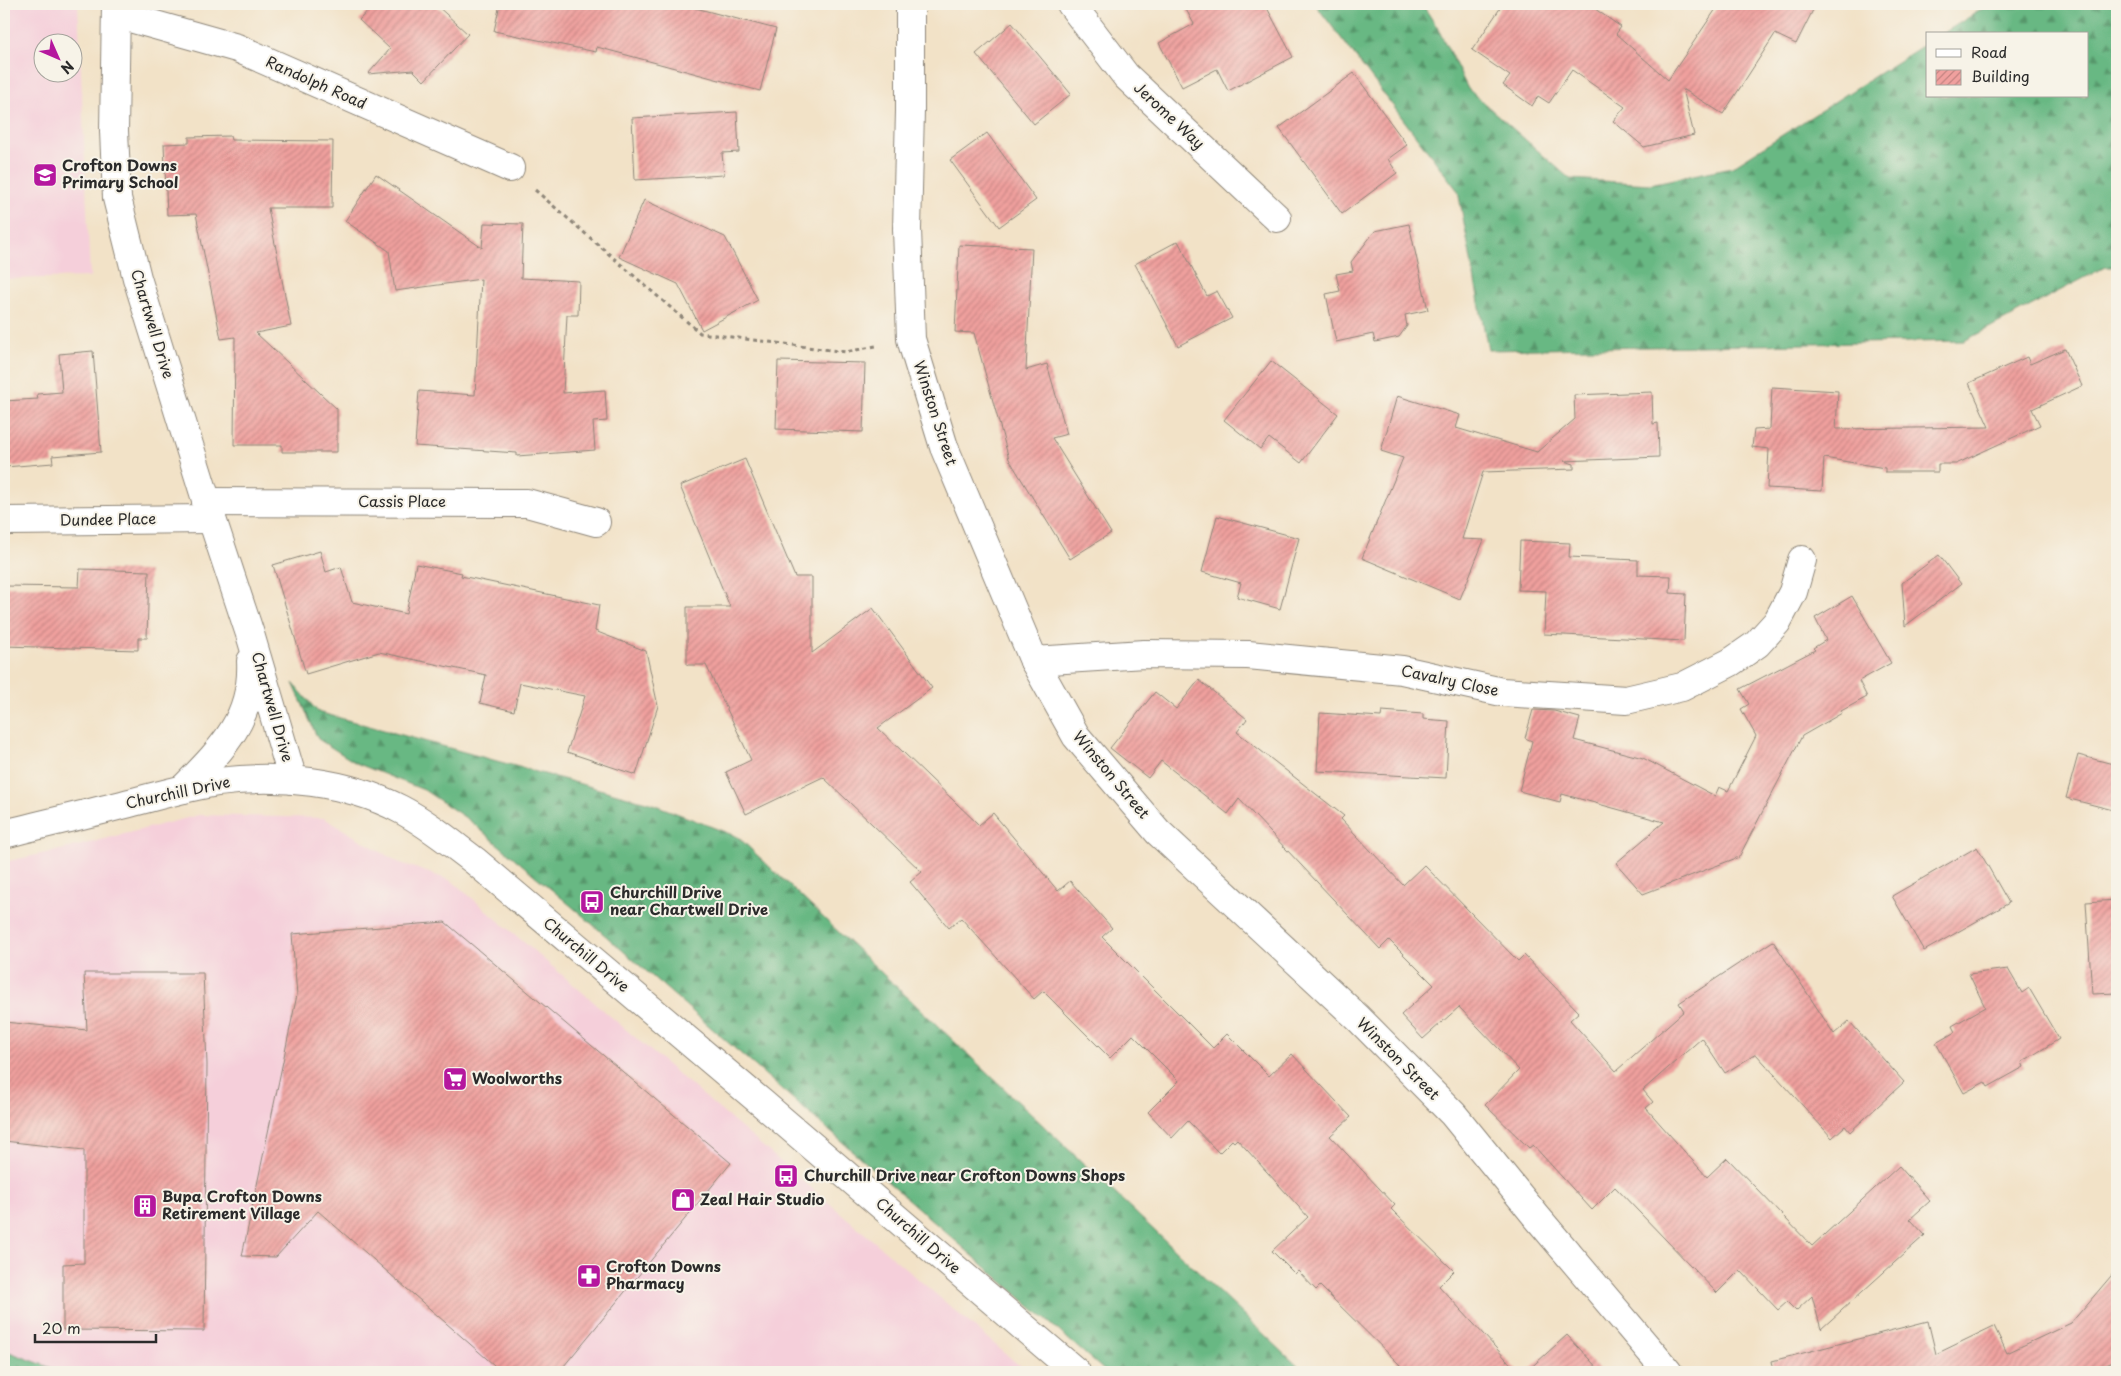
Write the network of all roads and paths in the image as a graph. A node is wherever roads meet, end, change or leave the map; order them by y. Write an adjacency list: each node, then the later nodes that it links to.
1 (910, 4): 12 (street, Winston Street)
2 (1071, 4): 5 (street, Jerome Way)
3 (116, 9): 4 (street, Randolph Road); 7 (street, Chartwell Drive)
4 (510, 168): 6 (path)
5 (1277, 218)
6 (846, 352)
7 (209, 510): 8 (street, Dundee Place); 9 (street, Cassis Place); 11 (street, Chartwell Drive)
8 (4, 521)
9 (596, 522)
10 (1802, 560): 12 (street, Cavalry Close)
11 (250, 634): 13 (street, Chartwell Drive); 14 (street, Chartwell Drive)
12 (1034, 661): 17 (street, Winston Street)
13 (293, 780): 14 (street, Churchill Drive); 16 (street, Churchill Drive)
14 (183, 789): 15 (street, Churchill Drive)
15 (4, 834)
16 (1076, 1372)
17 (1668, 1372)

